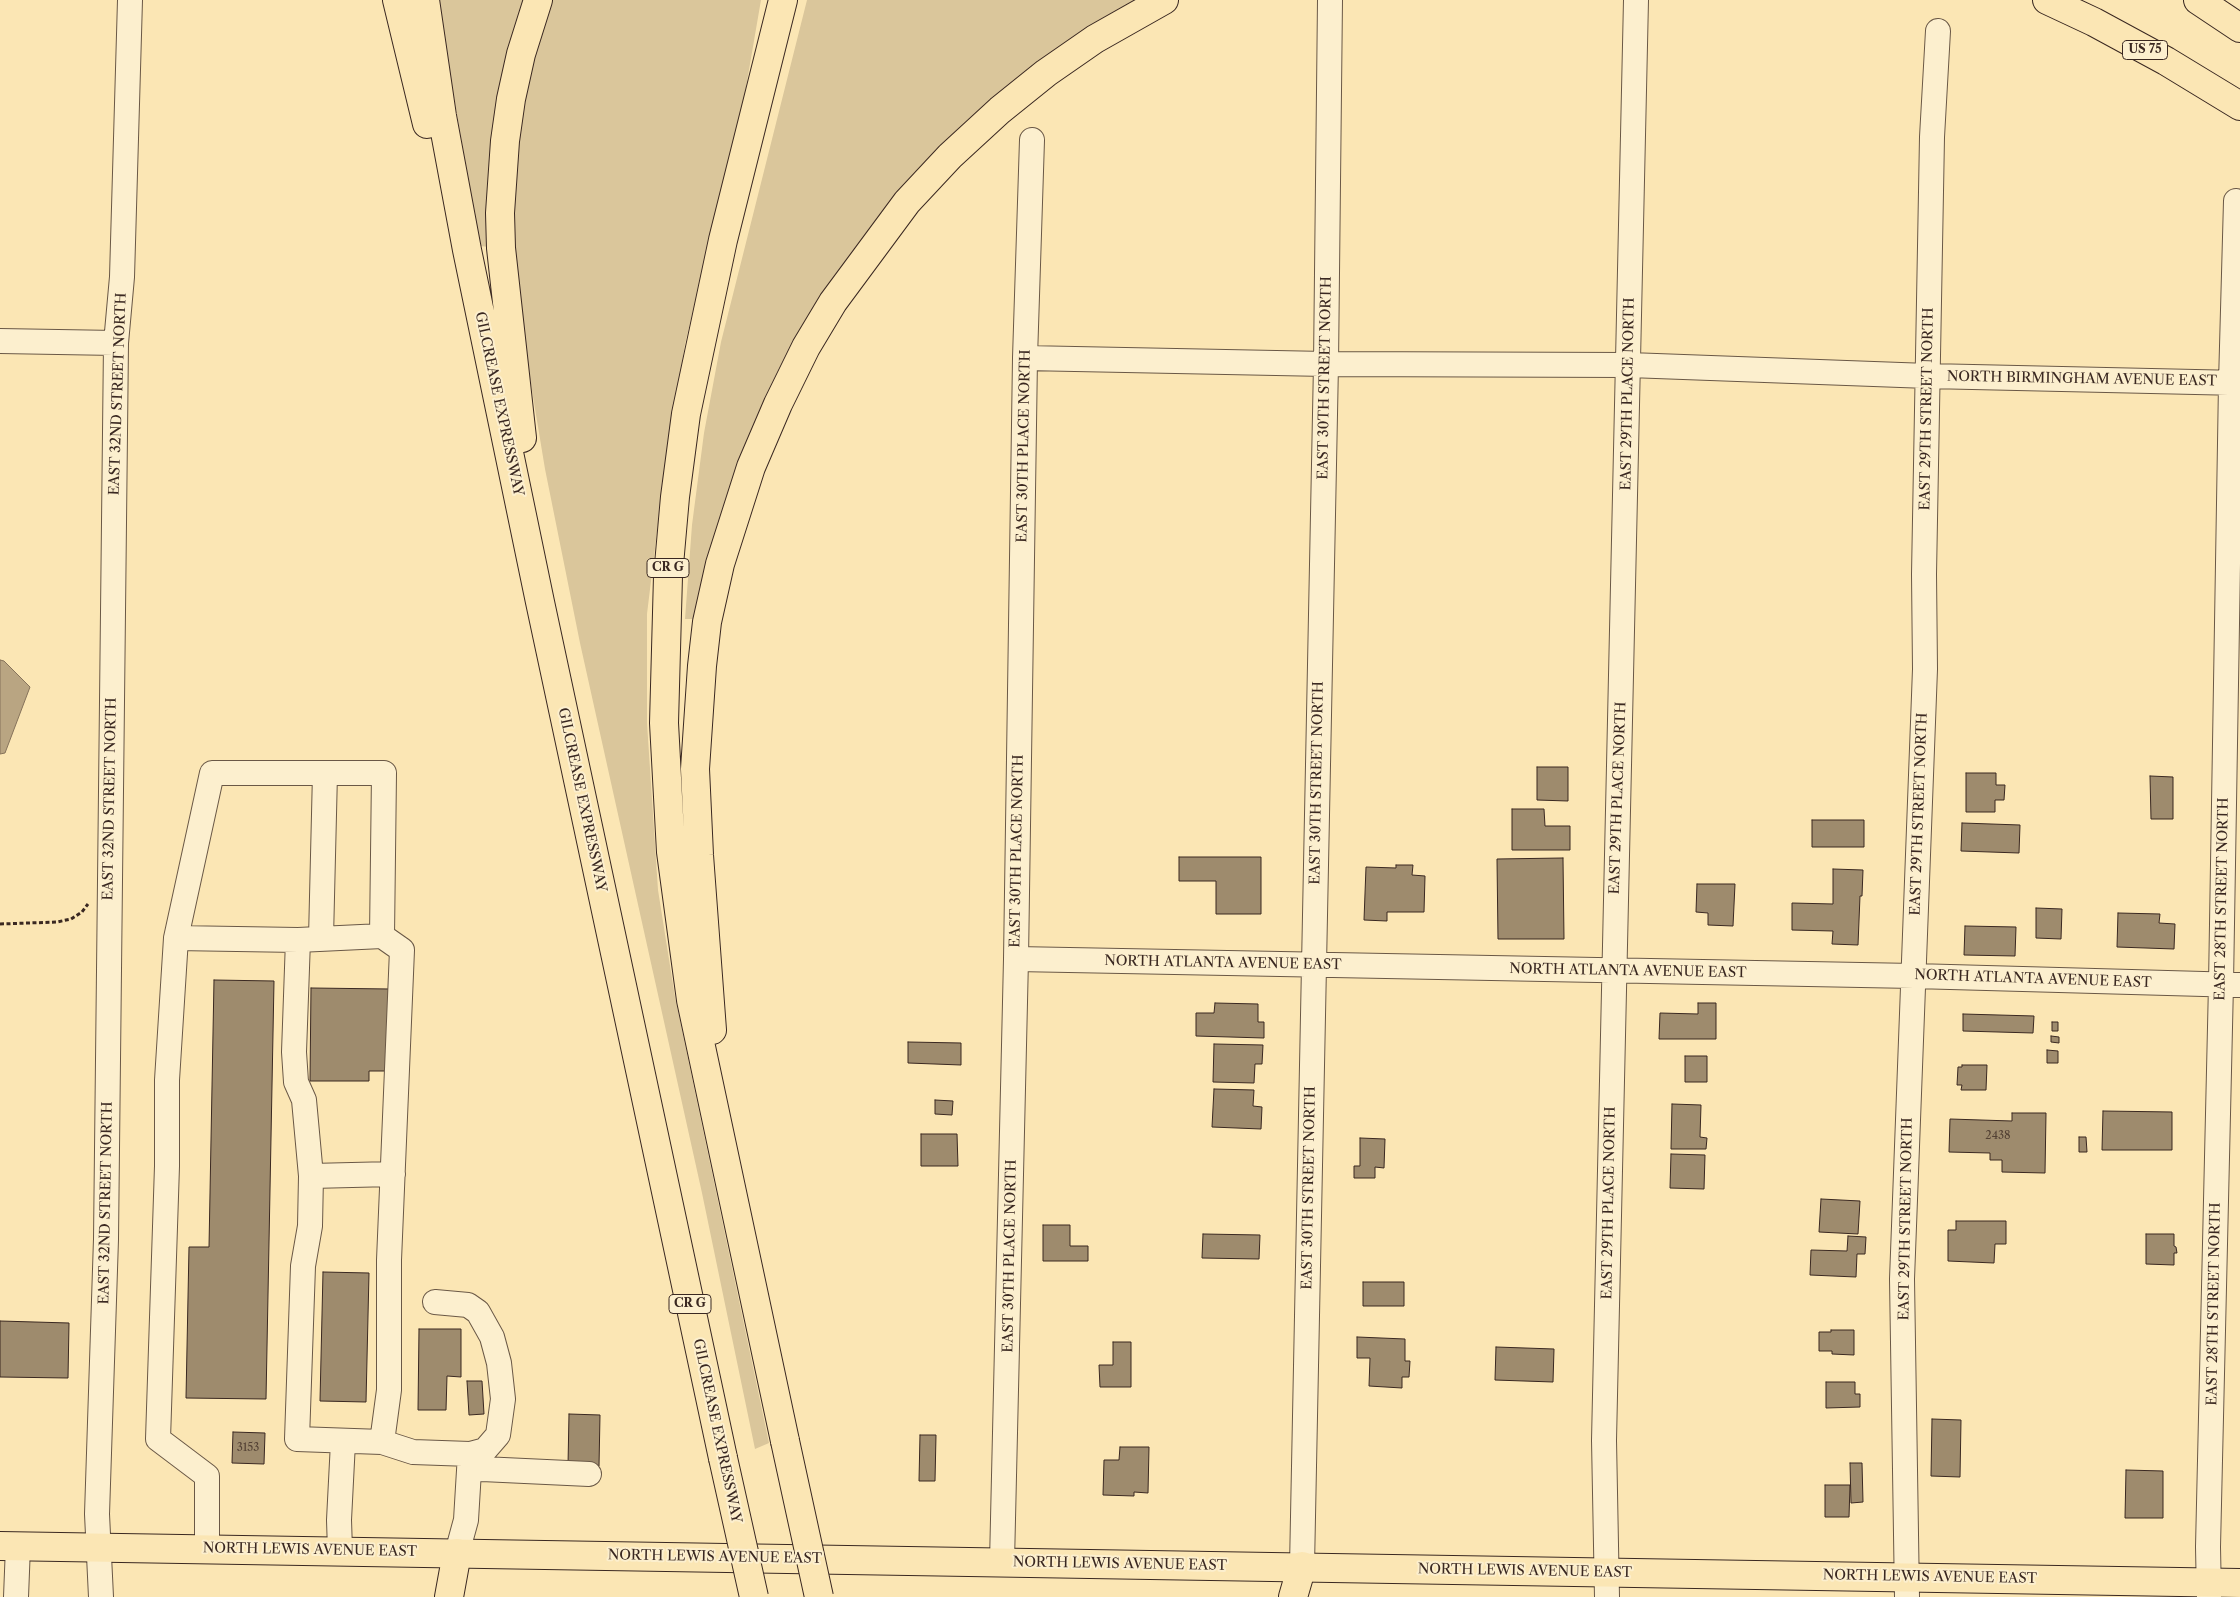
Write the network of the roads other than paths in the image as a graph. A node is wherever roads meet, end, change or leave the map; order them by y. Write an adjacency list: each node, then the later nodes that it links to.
1 (130, 0): 19 (street, EAST 32ND STREET NORTH)
2 (397, 0): 25 (main road)
3 (425, 0): 25 (main road, GILCREASE EXPRESSWAY / CR G)
4 (538, 0): 26 (main road)
5 (783, 0): 37 (main road, CR G)
6 (1164, 0): 37 (main road)
7 (1330, 0): 21 (street, EAST 30TH STREET NORTH)
8 (1636, 0): 22 (street, EAST 29TH PLACE NORTH)
9 (2047, 0): 15 (main road, US 75)
10 (2198, 0): 13 (main road)
11 (2226, 0): 12 (main road)
12 (2240, 12)
13 (2240, 28)
14 (1938, 31): 23 (street, EAST 29TH STREET NORTH)
15 (2240, 106)
16 (1032, 140): 20 (street, EAST 30TH PLACE NORTH)
17 (2236, 201): 24 (street, EAST 28TH STREET NORTH)
18 (0, 342): 19 (street)
19 (116, 343): 46 (street, EAST 32ND STREET NORTH)
20 (1025, 358): 21 (street, NORTH BIRMINGHAM AVENUE EAST); 32 (street, EAST 30TH PLACE NORTH)
21 (1326, 364): 22 (street, NORTH BIRMINGHAM AVENUE EAST); 33 (street, EAST 30TH STREET NORTH)
22 (1629, 365): 23 (street, NORTH BIRMINGHAM AVENUE EAST); 34 (street, EAST 29TH PLACE NORTH)
23 (1928, 376): 24 (street, NORTH BIRMINGHAM AVENUE EAST); 35 (street, EAST 29TH STREET NORTH)
24 (2235, 383): 36 (street, EAST 28TH STREET NORTH)
25 (514, 480): 26 (main road, GILCREASE EXPRESSWAY / CR G)
26 (540, 602): 60 (main road, GILCREASE EXPRESSWAY / CR G, bridge)
27 (325, 773): 28 (street); 29 (street); 30 (street)
28 (382, 936): 30 (street); 38 (street)
29 (176, 938): 31 (street); 47 (street)
30 (321, 938): 31 (street)
31 (298, 940): 39 (street)
32 (1016, 959): 33 (street, NORTH ATLANTA AVENUE EAST); 50 (street, EAST 30TH PLACE NORTH)
33 (1313, 964): 34 (street, NORTH ATLANTA AVENUE EAST); 51 (street, EAST 30TH STREET NORTH)
34 (1613, 972): 35 (street, NORTH ATLANTA AVENUE EAST); 53 (street, EAST 29TH PLACE NORTH)
35 (1914, 976): 36 (street, NORTH ATLANTA AVENUE EAST); 54 (street, EAST 29TH STREET NORTH)
36 (2231, 984): 55 (street, EAST 28TH STREET NORTH)
37 (721, 1144): 61 (main road, CR G, bridge)
38 (393, 1174): 39 (street); 42 (street)
39 (311, 1176): 41 (street)
40 (435, 1302): 43 (street)
41 (343, 1442): 42 (street); 48 (street)
42 (382, 1442): 43 (street)
43 (470, 1462): 44 (street); 49 (street)
44 (589, 1474)
45 (9, 1546): 46 (main road, NORTH LEWIS AVENUE EAST); 56 (street)
46 (98, 1546): 47 (main road, NORTH LEWIS AVENUE EAST); 57 (street, EAST 32ND STREET NORTH)
47 (207, 1549): 48 (main road, NORTH LEWIS AVENUE EAST)
48 (340, 1550): 49 (main road, NORTH LEWIS AVENUE EAST)
49 (458, 1552): 50 (main road, NORTH LEWIS AVENUE EAST); 58 (main road); 59 (main road)
50 (1002, 1562): 51 (main road, NORTH LEWIS AVENUE EAST)
51 (1302, 1566): 53 (main road, NORTH LEWIS AVENUE EAST); 62 (main road); 63 (main road)
52 (2240, 1583): 55 (main road, NORTH LEWIS AVENUE EAST)
53 (1606, 1584): 54 (main road, NORTH LEWIS AVENUE EAST)
54 (1907, 1587): 55 (main road, NORTH LEWIS AVENUE EAST)
55 (2209, 1590)
56 (16, 1597)
57 (101, 1597)
58 (449, 1597)
59 (459, 1597)
60 (754, 1597)
61 (819, 1597)
62 (1293, 1597)
63 (1306, 1597)

